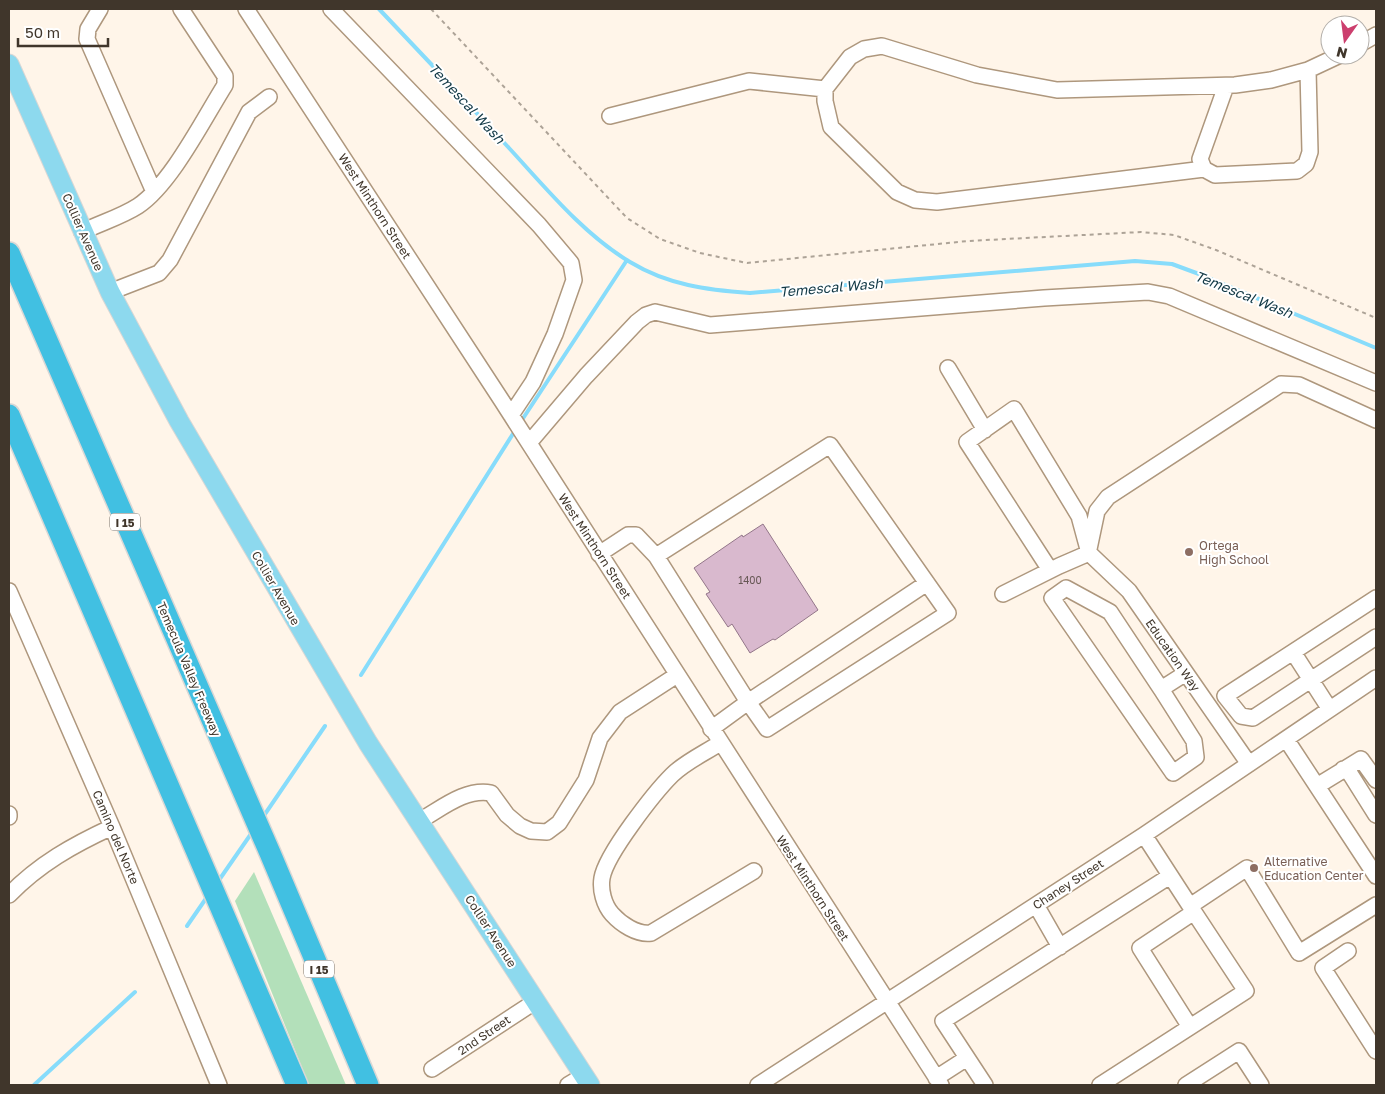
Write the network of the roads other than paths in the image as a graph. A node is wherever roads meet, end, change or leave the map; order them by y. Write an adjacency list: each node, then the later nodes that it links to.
1 (100, 9): 13 (street)
2 (181, 9): 13 (street)
3 (246, 9): 20 (street, West Minthorn Street)
4 (331, 9): 20 (street)
5 (9, 64): 14 (main road, Collier Avenue)
6 (1320, 64): 7 (street)
7 (1308, 70): 8 (street); 12 (street)
8 (1226, 86): 9 (street); 12 (street)
9 (825, 89): 11 (street); 12 (street)
10 (269, 96): 16 (street)
11 (610, 116)
12 (1204, 169)
13 (154, 192): 14 (street)
14 (82, 232): 16 (main road, Collier Avenue)
15 (9, 253): 71 (highway, Temecula Valley Freeway / I 15)
16 (110, 292): 49 (main road, Collier Avenue)
17 (948, 368): 22 (street)
18 (1376, 383): 23 (street)
19 (9, 415): 70 (highway)
20 (511, 415): 23 (street, West Minthorn Street)
21 (1376, 420): 24 (street)
22 (985, 430): 24 (street); 27 (street)
23 (532, 448): 25 (street, West Minthorn Street)
24 (1088, 553): 27 (street); 34 (street, Education Way)
25 (599, 554): 26 (street); 35 (street, West Minthorn Street)
26 (656, 556): 28 (street); 39 (street)
27 (1050, 570): 30 (street)
28 (927, 583): 39 (street); 39 (street)
29 (9, 591): 50 (street, Camino del Norte)
30 (1003, 594)
31 (1376, 598): 33 (street)
32 (1376, 637): 37 (street)
33 (1293, 652): 37 (street); 37 (street)
34 (1186, 673): 38 (street); 44 (street, Education Way)
35 (677, 675): 41 (street, West Minthorn Street); 49 (street)
36 (1376, 678): 40 (street, Chaney Street)
37 (1309, 680): 40 (street)
38 (1161, 688): 38 (street)
39 (748, 702): 41 (street)
40 (1329, 708): 42 (street, Chaney Street)
41 (711, 728): 43 (street, West Minthorn Street)
42 (1286, 739): 44 (street, Chaney Street); 47 (street)
43 (720, 743): 52 (street); 62 (street, West Minthorn Street)
44 (1249, 764): 51 (street, Chaney Street)
45 (1343, 770): 46 (street); 47 (street); 48 (street)
46 (1376, 780)
47 (1317, 786): 54 (street)
48 (1376, 815)
49 (419, 821): 61 (main road, Collier Avenue)
50 (112, 827): 55 (street); 69 (street, Camino del Norte)
51 (1144, 835): 53 (street); 56 (street, Chaney Street)
52 (754, 871)
53 (1170, 876): 58 (street); 59 (street)
54 (1376, 876)
55 (9, 896)
56 (1036, 905): 59 (street); 62 (street, Chaney Street)
57 (1376, 905): 58 (street)
58 (1192, 909): 63 (street); 63 (street)
59 (1060, 947): 65 (street)
60 (1348, 951): 64 (street)
61 (536, 1001): 66 (street, 2nd Street); 67 (main road, Collier Avenue)
62 (886, 1002): 68 (street, West Minthorn Street); 72 (street, Chaney Street)
63 (1190, 1027): 74 (street)
64 (1376, 1051)
65 (967, 1058): 68 (street); 73 (street)
66 (432, 1069)
67 (580, 1082)
68 (938, 1082)
69 (219, 1085)
70 (297, 1085)
71 (368, 1085)
72 (758, 1085)
73 (985, 1085)
74 (1100, 1085)
75 (1186, 1085): 76 (street)
76 (1261, 1085)

